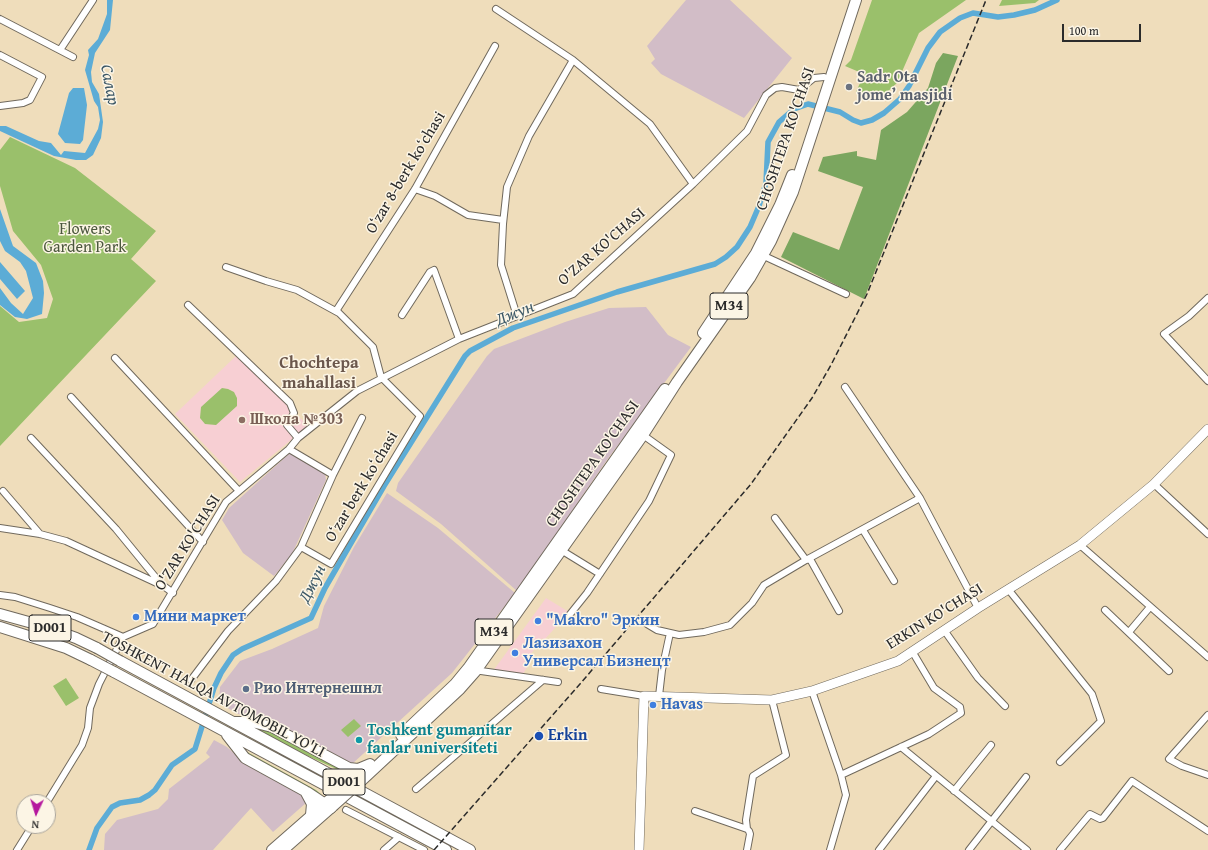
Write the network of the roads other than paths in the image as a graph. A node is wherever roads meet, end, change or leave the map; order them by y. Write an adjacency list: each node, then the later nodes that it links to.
1 (93, 0): 8 (street)
2 (849, 0): 6 (main road, M34)
3 (856, 0): 6 (main road, M34)
4 (496, 9): 11 (street)
5 (0, 18): 8 (street)
6 (842, 30): 12 (main road, CHOSHTEPA KO'CHASI / M34)
7 (495, 46): 16 (street, Oʻzar 8-berk koʻchasi)
8 (60, 50): 10 (street)
9 (0, 55): 13 (street)
10 (73, 57)
11 (573, 60): 15 (street); 17 (street)
12 (824, 84): 14 (main road, CHOSHTEPA KO'CHASI / M34); 15 (street, O'ZAR KO'CHASI)
13 (0, 106)
14 (812, 126): 18 (main road, CHOSHTEPA KO'CHASI / M34); 38 (main road, CHOSHTEPA KO'CHASI / M34)
15 (693, 184): 25 (street, O'ZAR KO'CHASI)
16 (415, 188): 17 (street); 23 (street, Oʻzar 8-berk koʻchasi)
17 (503, 220): 25 (street)
18 (764, 256): 20 (street); 34 (main road, CHOSHTEPA KO'CHASI / M34)
19 (226, 267): 23 (street)
20 (846, 294)
21 (1208, 298): 29 (street)
22 (188, 305): 36 (street)
23 (336, 311): 28 (street)
24 (402, 316): 26 (street)
25 (517, 316): 26 (street, O'ZAR KO'CHASI)
26 (459, 339): 28 (street, O'ZAR KO'CHASI)
27 (115, 358): 42 (street)
28 (381, 377): 36 (street, O'ZAR KO'CHASI); 51 (street, Oʻzar berk koʻchasi)
29 (1208, 380)
30 (845, 387): 43 (street)
31 (71, 397): 49 (street)
32 (362, 418): 39 (street)
33 (1208, 429): 40 (main road, ERKIN KO'CHASI)
34 (643, 435): 38 (main road, CHOSHTEPA KO'CHASI / M34); 54 (street)
35 (31, 438): 56 (street)
36 (298, 438): 37 (street, O'ZAR KO'CHASI)
37 (289, 449): 39 (street); 42 (street, O'ZAR KO'CHASI)
38 (613, 469): 52 (main road, CHOSHTEPA KO'CHASI / M34); 74 (main road, CHOSHTEPA KO'CHASI / M34)
39 (333, 475): 51 (street)
40 (1154, 484): 47 (street); 50 (main road, ERKIN KO'CHASI)
41 (3, 491): 48 (street)
42 (239, 491): 49 (street, O'ZAR KO'CHASI)
43 (920, 498): 46 (street); 61 (street)
44 (775, 518): 53 (street)
45 (0, 528): 48 (street)
46 (863, 530): 53 (street); 55 (street)
47 (1207, 531)
48 (40, 534): 56 (street)
49 (203, 542): 58 (street, O'ZAR KO'CHASI)
50 (1080, 545): 57 (main road, ERKIN KO'CHASI); 60 (street)
51 (301, 547): 76 (street, Oʻzar berk koʻchasi)
52 (562, 550): 54 (street); 74 (main road, CHOSHTEPA KO'CHASI / M34)
53 (806, 560): 63 (street); 70 (street)
54 (600, 574): 65 (street)
55 (894, 582)
56 (161, 584): 58 (street)
57 (1008, 589): 61 (main road, ERKIN KO'CHASI); 90 (street)
58 (173, 593): 71 (street, O'ZAR KO'CHASI)
59 (0, 595): 71 (street)
60 (1150, 607): 69 (street); 73 (street)
61 (978, 608): 68 (main road, ERKIN KO'CHASI)
62 (1105, 610): 69 (street)
63 (839, 611)
64 (0, 614): 86 (main road, TOSHKENT HALQA AVTOMOBIL YO'LI / D001, bridge)
65 (567, 618)
66 (647, 624): 70 (street)
67 (0, 627): 87 (main road, TOSHKENT HALQA AVTOMOBIL YO'LI / D001, bridge)
68 (944, 630): 72 (main road, ERKIN KO'CHASI); 84 (street)
69 (1129, 632): 75 (street)
70 (670, 633): 82 (street)
71 (123, 637): 100 (street)
72 (912, 651): 80 (main road, ERKIN KO'CHASI); 89 (street)
73 (1208, 657)
74 (472, 669): 77 (street); 91 (main road, CHOSHTEPA KO'CHASI / M34); 96 (main road, CHOSHTEPA KO'CHASI / M34)
75 (1169, 671)
76 (191, 680)
77 (543, 680): 78 (street); 97 (street)
78 (558, 682)
79 (601, 689): 81 (street, ERKIN KO'CHASI)
80 (812, 691): 83 (main road, ERKIN KO'CHASI); 92 (street)
81 (644, 696): 82 (main road, ERKIN KO'CHASI); 117 (main road)
82 (659, 696): 83 (main road, ERKIN KO'CHASI)
83 (772, 700): 106 (street)
84 (1005, 706)
85 (1208, 715): 94 (street)
86 (232, 722): 91 (main road); 116 (main road, TOSHKENT HALQA AVTOMOBIL YO'LI / D001)
87 (226, 733): 98 (main road); 115 (main road, TOSHKENT HALQA AVTOMOBIL YO'LI / D001)
88 (992, 745): 99 (street)
89 (901, 747): 92 (street); 93 (street)
90 (1060, 762)
91 (370, 764): 96 (main road, CHOSHTEPA KO'CHASI / M34)
92 (841, 775): 119 (street)
93 (936, 776): 99 (street); 120 (street)
94 (1208, 776)
95 (1026, 777): 105 (street)
96 (358, 779): 101 (main road, CHOSHTEPA KO'CHASI / M34, bridge)
97 (416, 789)
98 (305, 791): 101 (main road); 104 (main road)
99 (954, 791): 105 (street)
100 (52, 794)
101 (329, 804): 104 (main road, CHOSHTEPA KO'CHASI); 112 (main road, CHOSHTEPA KO'CHASI)
102 (346, 810): 109 (street)
103 (695, 811): 106 (street)
104 (311, 815): 111 (main road, CHOSHTEPA KO'CHASI)
105 (992, 822): 121 (street); 122 (street)
106 (747, 829): 118 (street)
107 (1208, 831): 123 (street)
108 (27, 834): 110 (street)
109 (399, 837): 113 (street); 114 (street)
110 (17, 850)
111 (272, 850)
112 (283, 850)
113 (384, 850)
114 (424, 850)
115 (446, 850)
116 (470, 850)
117 (639, 850)
118 (747, 850)
119 (830, 850)
120 (879, 850)
121 (969, 850)
122 (1027, 850)
123 (1060, 850)

